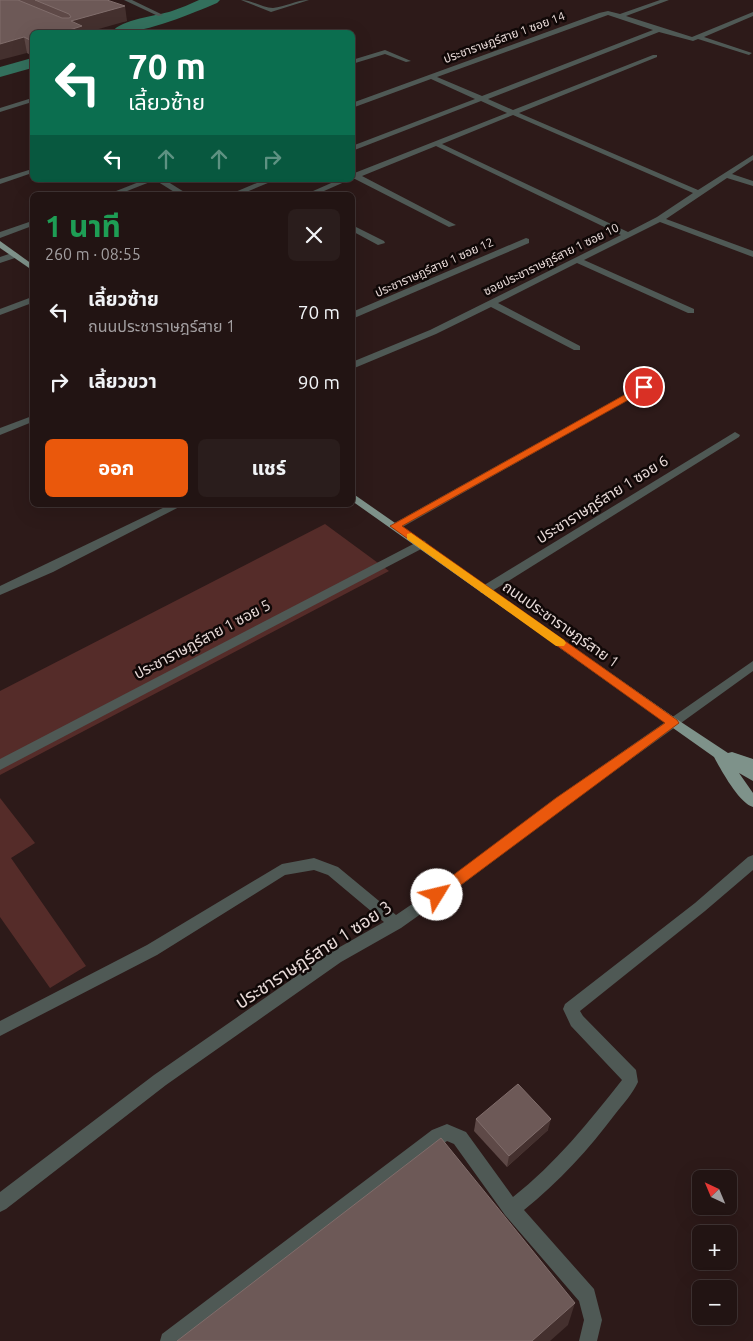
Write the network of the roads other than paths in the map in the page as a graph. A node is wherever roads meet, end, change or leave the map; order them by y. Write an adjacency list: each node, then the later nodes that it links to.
1 (127, 0): 6 (street)
2 (244, 0): 3 (street)
3 (306, 0)
4 (666, 0): 7 (street, ประชาราษฎร์สาย 1 ซอย 14)
5 (753, 14): 8 (street)
6 (160, 15)
7 (620, 16): 10 (street); 16 (street, ประชาราษฎร์สาย 1 ซอย 14)
8 (745, 18): 9 (street); 11 (street)
9 (753, 20)
10 (659, 30): 11 (street); 17 (street)
11 (698, 37): 12 (street)
12 (748, 53)
13 (655, 56): 21 (street)
14 (355, 61): 15 (street)
15 (408, 61)
16 (431, 77): 17 (street); 19 (street, ประชาราษฎร์สาย 1 ซอย 14)
17 (482, 99): 21 (street); 23 (street)
18 (30, 101): 20 (street)
19 (355, 105)
20 (0, 110)
21 (514, 114): 22 (street); 39 (street)
22 (437, 144): 27 (street); 45 (street)
23 (355, 148)
24 (753, 157): 26 (street, ซอยประชาราษฎร์สาย 1 ซอย 10)
25 (30, 172): 29 (street)
26 (726, 175): 34 (street); 39 (street, ซอยประชาราษฎร์สาย 1 ซอย 10)
27 (355, 176)
28 (355, 176): 42 (street)
29 (0, 182)
30 (146, 182): 35 (street)
31 (162, 182): 36 (street)
32 (266, 182): 37 (street)
33 (340, 182): 38 (street)
34 (753, 184)
35 (118, 192)
36 (180, 192)
37 (240, 192)
38 (315, 192)
39 (699, 193): 40 (street, ซอยประชาราษฎร์สาย 1 ซอย 10)
40 (660, 219): 45 (street, ซอยประชาราษฎร์สาย 1 ซอย 10); 49 (street)
41 (30, 224): 44 (street)
42 (452, 225)
43 (355, 229): 47 (street)
44 (0, 235)
45 (628, 235): 52 (street, ซอยประชาราษฎร์สาย 1 ซอย 10)
46 (526, 241): 58 (street, ประชาราษฎร์สาย 1 ซอย 12)
47 (381, 243)
48 (0, 244): 50 (main road)
49 (753, 254)
50 (15, 255): 51 (street); 53 (main road)
51 (0, 260)
52 (578, 260): 55 (street, ซอยประชาราษฎร์สาย 1 ซอย 10); 56 (street)
53 (30, 266)
54 (30, 301): 57 (street)
55 (490, 303): 59 (street); 60 (street, ซอยประชาราษฎร์สาย 1 ซอย 10)
56 (691, 311)
57 (0, 312)
58 (355, 315)
59 (577, 348)
60 (355, 365)
61 (644, 387): 67 (street)
62 (30, 420): 63 (street)
63 (0, 432)
64 (735, 435): 69 (street, ประชาราษฎร์สาย 1 ซอย 6)
65 (355, 498): 67 (main road, ถนนประชาราษฎร์สาย 1)
66 (174, 507): 70 (street)
67 (395, 526): 68 (main road, ถนนประชาราษฎร์สาย 1)
68 (421, 544): 69 (main road, ถนนประชาราษฎร์สาย 1); 75 (street, ประชาราษฎร์สาย 1 ซอย 5)
69 (484, 590): 72 (main road, ถนนประชาราษฎร์สาย 1)
70 (0, 591)
71 (753, 664): 72 (street, ประชาราษฎร์สาย 1 ซอย 3)
72 (673, 723): 73 (main road, ถนนประชาราษฎร์สาย 1); 79 (street, ประชาราษฎร์สาย 1 ซอย 3)
73 (718, 753): 74 (main road); 76 (main road, ถนนประชาราษฎร์สาย 1); 77 (main road)
74 (753, 764)
75 (0, 765)
76 (753, 776)
77 (753, 802)
78 (753, 861): 82 (street)
79 (396, 923): 80 (street); 81 (street, ประชาราษฎร์สาย 1 ซอย 3)
80 (0, 1029)
81 (0, 1203)
82 (511, 1209): 83 (street); 84 (street)
83 (170, 1341)
84 (588, 1341)

